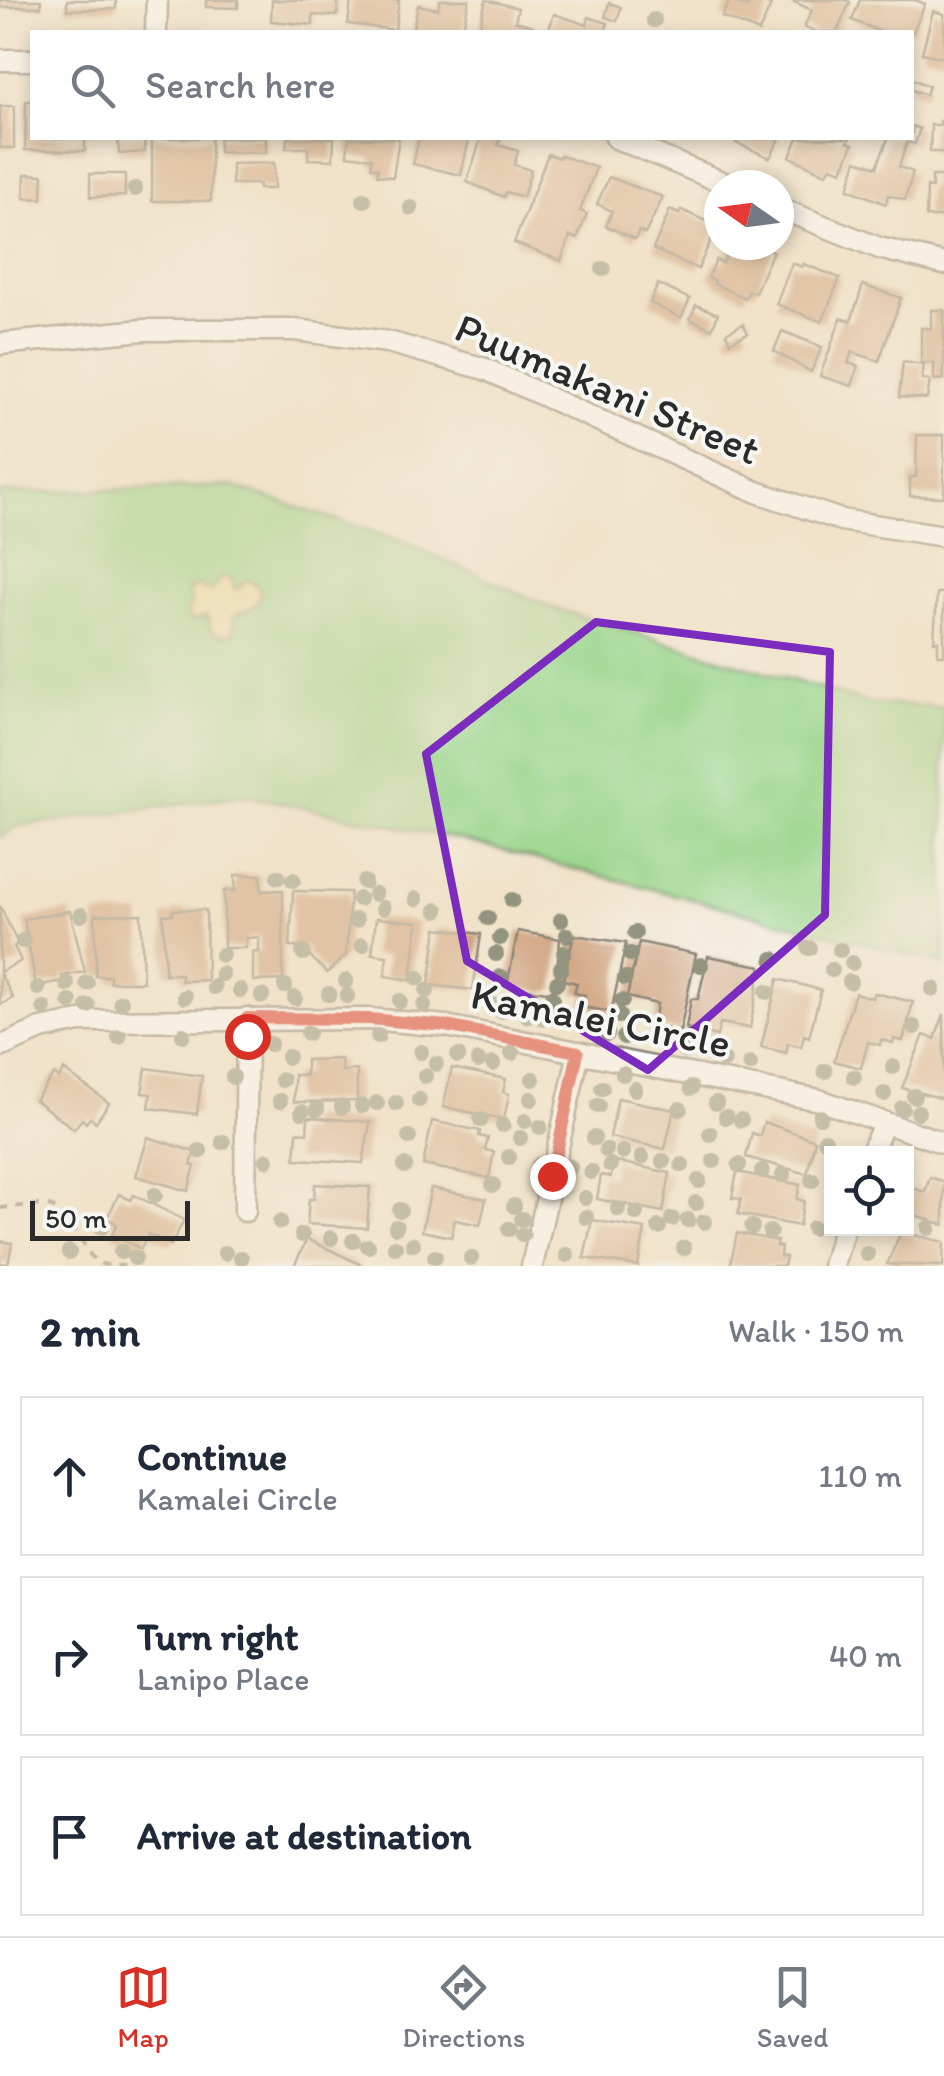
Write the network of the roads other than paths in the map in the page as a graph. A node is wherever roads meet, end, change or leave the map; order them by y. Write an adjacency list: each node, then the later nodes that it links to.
1 (157, 0): 2 (street)
2 (156, 30)
3 (0, 60): 4 (street)
4 (30, 60)
5 (621, 140): 6 (street)
6 (704, 175)
7 (794, 214): 8 (street)
8 (944, 264)
9 (0, 344): 10 (street, Puumakani Street)
10 (944, 536)
11 (247, 1018): 12 (street, Kamalei Circle); 13 (street, Kamalei Circle); 17 (street)
12 (0, 1046)
13 (578, 1052): 14 (street, Kamalei Circle); 19 (street)
14 (884, 1123): 15 (street, Kamalei Circle); 16 (street)
15 (944, 1143)
16 (874, 1146)
17 (245, 1212)
18 (842, 1236): 20 (street)
19 (532, 1266)
20 (833, 1266)

